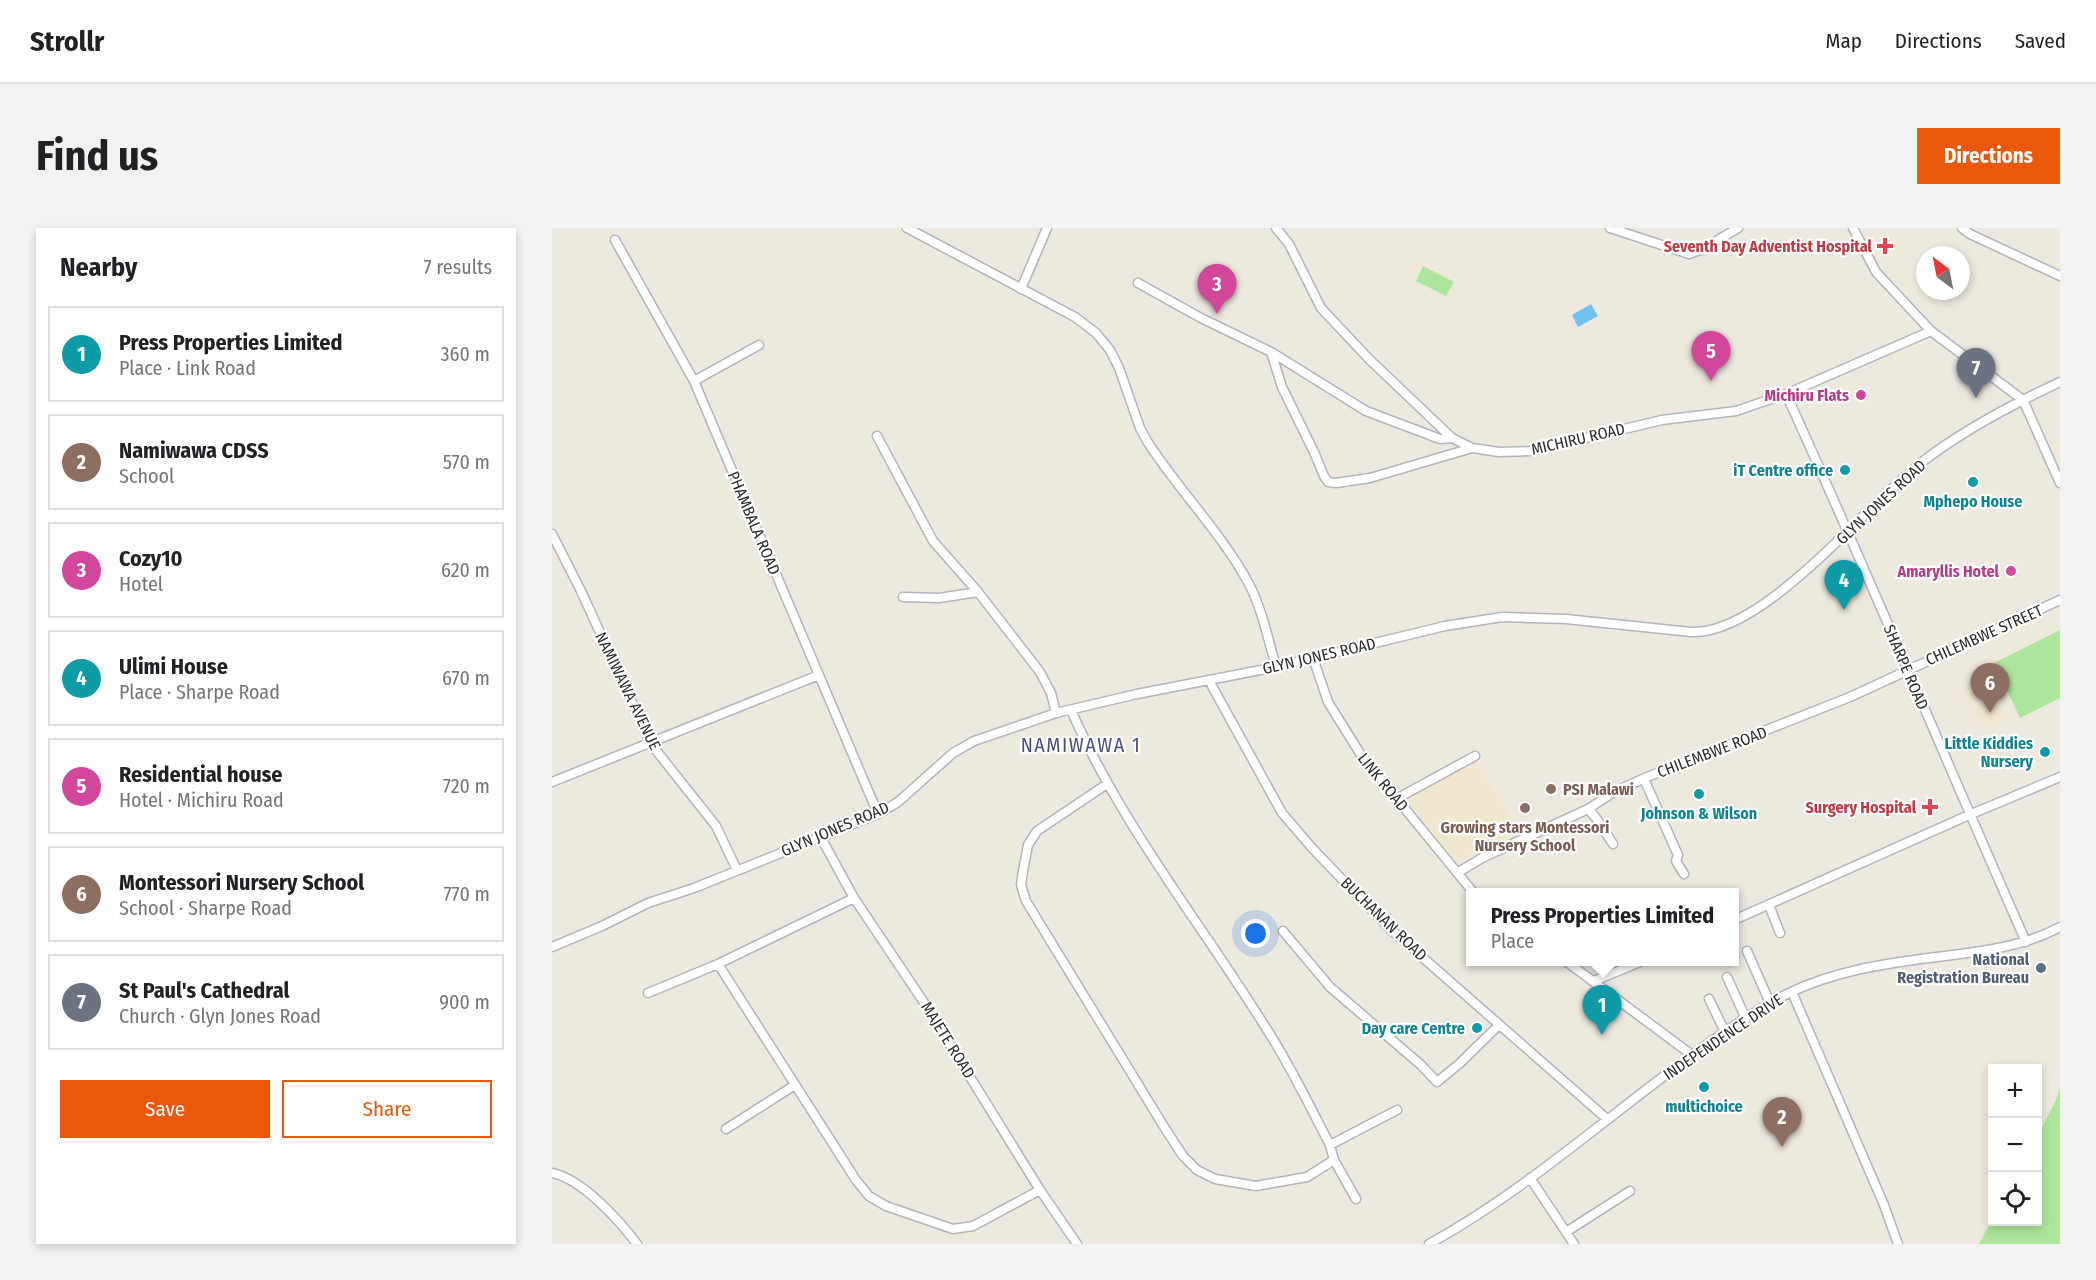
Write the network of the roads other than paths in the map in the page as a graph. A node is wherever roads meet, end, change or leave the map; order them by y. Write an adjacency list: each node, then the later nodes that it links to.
1 (907, 228): 11 (street)
2 (1047, 228): 11 (street)
3 (1275, 228): 20 (street, MICHIRU ROAD)
4 (1610, 228): 5 (street)
5 (1738, 228)
6 (1852, 228): 12 (street)
7 (1962, 228): 9 (street)
8 (615, 240): 15 (street, PHAMBALA ROAD)
9 (2060, 276)
10 (1138, 283): 14 (street)
11 (1021, 290): 30 (street)
12 (1931, 331): 17 (street, MICHIRU ROAD); 18 (street)
13 (759, 345): 15 (street)
14 (1271, 352): 20 (street); 21 (street)
15 (694, 381): 32 (street, PHAMBALA ROAD)
16 (2060, 382): 18 (street, GLYN JONES ROAD)
17 (1786, 394): 21 (street, MICHIRU ROAD); 23 (street, SHARPE ROAD)
18 (2023, 400): 22 (street); 23 (street, GLYN JONES ROAD)
19 (877, 436): 26 (street)
20 (1452, 438): 21 (street, MICHIRU ROAD)
21 (1472, 448)
22 (2060, 483)
23 (1849, 530): 29 (street, GLYN JONES ROAD); 31 (street, SHARPE ROAD)
24 (552, 534): 25 (street, NAMIWAWA AVENUE)
25 (555, 549): 36 (street, NAMIWAWA AVENUE)
26 (978, 592): 27 (street); 35 (street)
27 (903, 597)
28 (2060, 600): 31 (street, CHILEMBWE STREET)
29 (1312, 658): 30 (street, GLYN JONES ROAD); 42 (street, LINK ROAD)
30 (1276, 667): 33 (street, GLYN JONES ROAD)
31 (1907, 669): 39 (street, CHILEMBWE ROAD); 45 (street, SHARPE ROAD)
32 (819, 675): 36 (street); 44 (street, PHAMBALA ROAD)
33 (1210, 680): 34 (street, GLYN JONES ROAD); 72 (street, BUCHANAN ROAD)
34 (1071, 710): 35 (street, GLYN JONES ROAD); 41 (street)
35 (1056, 713): 44 (street, GLYN JONES ROAD)
36 (651, 744): 40 (street); 48 (street, NAMIWAWA AVENUE)
37 (1475, 756): 42 (street)
38 (2060, 777): 45 (street)
39 (1644, 779): 43 (street, CHILEMBWE ROAD); 50 (street)
40 (552, 782)
41 (1107, 784): 79 (street); 80 (street)
42 (1396, 799): 49 (street, LINK ROAD)
43 (1588, 809): 47 (street); 49 (street, CHILEMBWE ROAD)
44 (878, 814): 46 (street, GLYN JONES ROAD)
45 (1970, 815): 53 (street); 59 (street, SHARPE ROAD)
46 (820, 836): 48 (street, GLYN JONES ROAD); 52 (street, MAJETE ROAD)
47 (1613, 844)
48 (737, 870): 60 (street, GLYN JONES ROAD)
49 (1456, 873): 51 (street, LINK ROAD)
50 (1684, 874)
51 (1469, 888)
52 (854, 898): 62 (street); 83 (street, MAJETE ROAD)
53 (1769, 905): 54 (street); 57 (street)
54 (1739, 918)
55 (2060, 927): 59 (street, INDEPENDENCE DRIVE)
56 (1283, 931): 72 (street)
57 (1780, 933)
58 (552, 934): 60 (street)
59 (2026, 942): 67 (street, INDEPENDENCE DRIVE)
60 (554, 946)
61 (1747, 951): 70 (street)
62 (717, 964): 68 (street); 75 (street)
63 (1573, 966): 66 (street)
64 (1630, 966): 66 (street)
65 (1727, 977): 71 (street)
66 (1594, 981): 74 (street)
67 (1792, 992): 70 (street, INDEPENDENCE DRIVE); 91 (street)
68 (648, 993)
69 (1709, 999): 73 (street)
70 (1770, 1003): 71 (street, INDEPENDENCE DRIVE)
71 (1746, 1019): 73 (street, INDEPENDENCE DRIVE)
72 (1499, 1025): 77 (street, BUCHANAN ROAD)
73 (1725, 1032): 74 (street, INDEPENDENCE DRIVE)
74 (1692, 1055): 77 (street, INDEPENDENCE DRIVE)
75 (795, 1084): 78 (street); 83 (street)
76 (1397, 1110): 79 (street)
77 (1607, 1119): 82 (street, INDEPENDENCE DRIVE)
78 (726, 1129)
79 (1330, 1144): 80 (street)
80 (1334, 1160): 85 (street)
81 (552, 1173): 87 (street)
82 (1530, 1178): 86 (street); 89 (street, INDEPENDENCE DRIVE)
83 (1040, 1190): 88 (street, MAJETE ROAD)
84 (1630, 1191): 86 (street)
85 (1356, 1199)
86 (1566, 1232): 90 (street)
87 (637, 1244)
88 (1077, 1244)
89 (1429, 1244)
90 (1574, 1244)
91 (1898, 1244)

